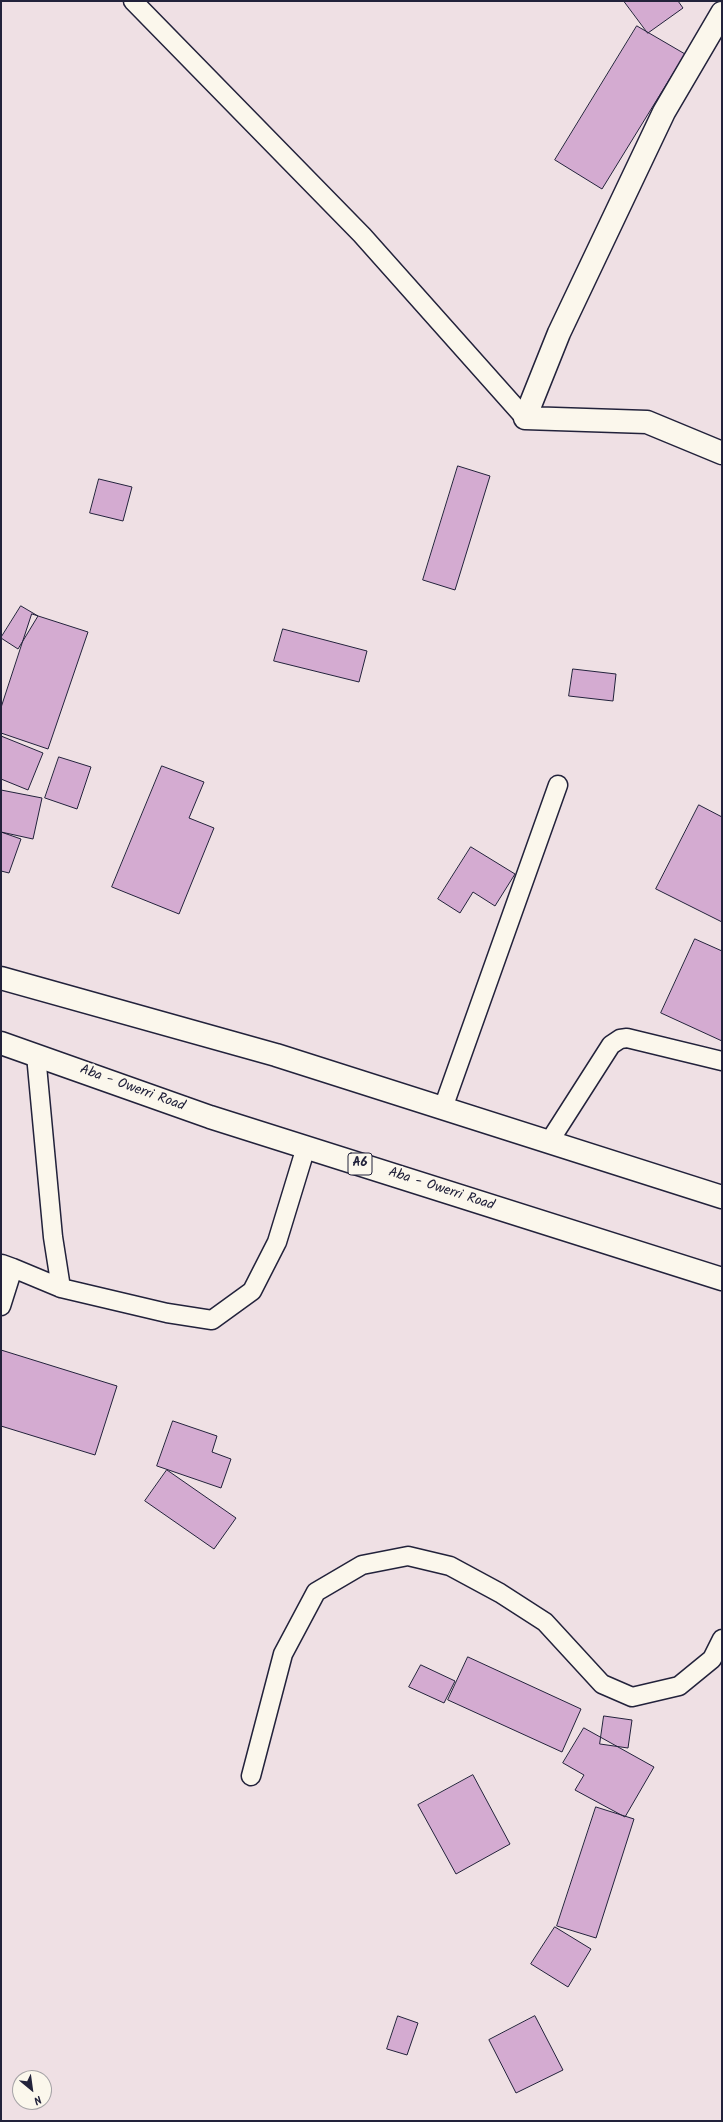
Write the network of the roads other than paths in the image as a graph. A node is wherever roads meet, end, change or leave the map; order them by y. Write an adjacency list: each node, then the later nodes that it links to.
1 (133, 1): 3 (lane)
2 (722, 13): 3 (main road)
3 (525, 418): 4 (main road)
4 (722, 452)
5 (558, 785): 10 (lane)
6 (1, 978): 10 (main road)
7 (1, 1043): 8 (main road, Aba - Owerri Road / A6)
8 (36, 1055): 12 (main road, Aba - Owerri Road / A6); 16 (lane)
9 (722, 1061): 11 (lane)
10 (443, 1108): 11 (main road)
11 (550, 1142): 13 (main road)
12 (306, 1147): 15 (main road, Aba - Owerri Road / A6); 16 (lane)
13 (722, 1197)
14 (7, 1266): 16 (lane); 17 (lane)
15 (722, 1279)
16 (61, 1288)
17 (1, 1306)
18 (722, 1639): 19 (lane)
19 (251, 1776)

